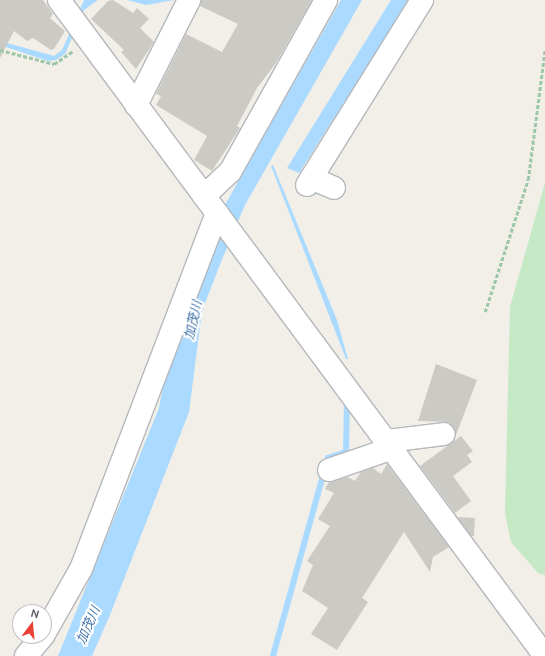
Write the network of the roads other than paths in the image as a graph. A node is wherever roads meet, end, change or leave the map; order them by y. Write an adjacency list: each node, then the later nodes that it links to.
1 (59, 0): 5 (street)
2 (189, 0): 5 (street)
3 (326, 0): 7 (street)
4 (422, 0): 6 (street)
5 (136, 105): 7 (street)
6 (334, 188)
7 (210, 205): 9 (street); 11 (street)
8 (444, 434): 9 (street)
9 (390, 444): 10 (street); 14 (street)
10 (329, 470)
11 (52, 620)
12 (36, 644): 13 (street)
13 (26, 656)
14 (545, 656)

